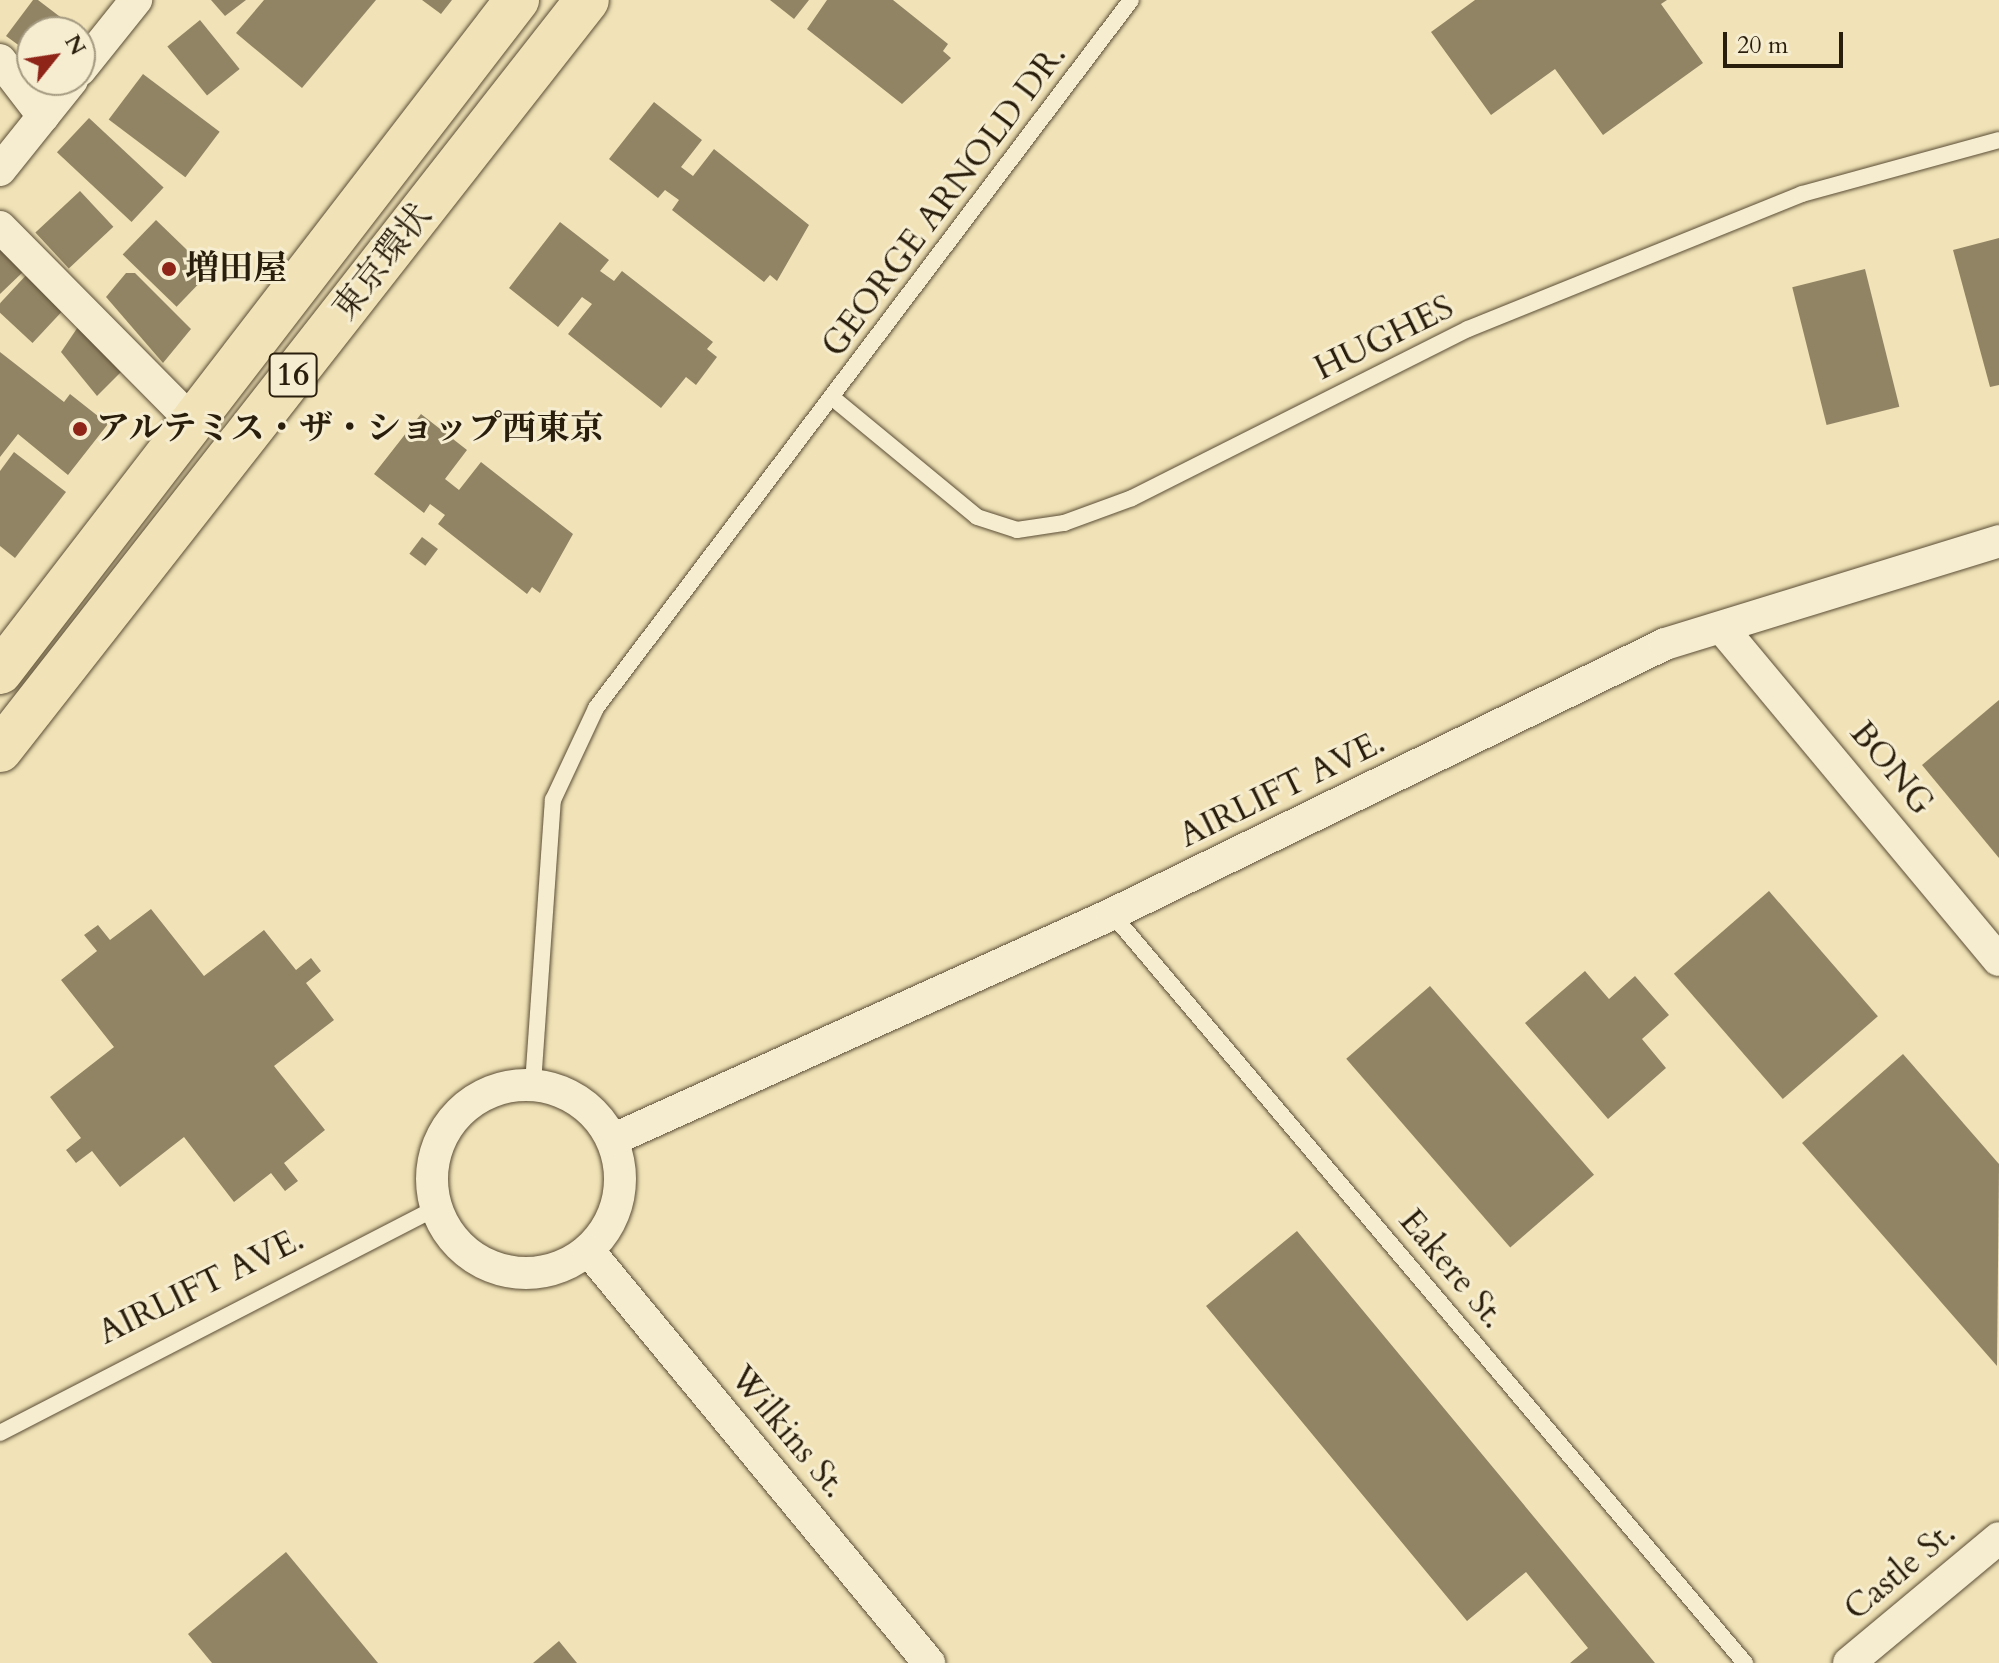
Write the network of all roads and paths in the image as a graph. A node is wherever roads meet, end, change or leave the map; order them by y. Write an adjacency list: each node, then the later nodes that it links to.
1 (136, 0): 5 (street)
2 (517, 0): 13 (highway, 東京環状 / 16)
3 (587, 0): 17 (highway, 東京環状 / 16)
4 (1131, 0): 12 (lane, GEORGE ARNOLD DR.)
5 (96, 50)
6 (0, 60): 8 (street)
7 (59, 96): 8 (street)
8 (43, 116): 10 (street)
9 (1999, 140): 12 (lane, HUGHES)
10 (0, 170)
11 (0, 227): 13 (street)
12 (834, 399): 20 (lane, GEORGE ARNOLD DR.)
13 (194, 423): 16 (highway, 東京環状 / 16)
14 (1999, 541): 15 (street, AIRLIFT AVE.)
15 (1722, 628): 18 (street, AIRLIFT AVE.); 19 (street, BONG)
16 (0, 672)
17 (0, 750)
18 (1112, 914): 21 (street, AIRLIFT AVE.); 27 (lane, Eakere St.)
19 (1999, 960)
20 (533, 1084): 21 (street); 22 (street)
21 (612, 1140): 23 (street)
22 (436, 1208): 23 (street); 24 (lane, AIRLIFT AVE.)
23 (588, 1250): 26 (street, Wilkins St.)
24 (0, 1433)
25 (1999, 1538): 28 (street, Castle St.)
26 (929, 1663)
27 (1745, 1663)
28 (1849, 1663)

